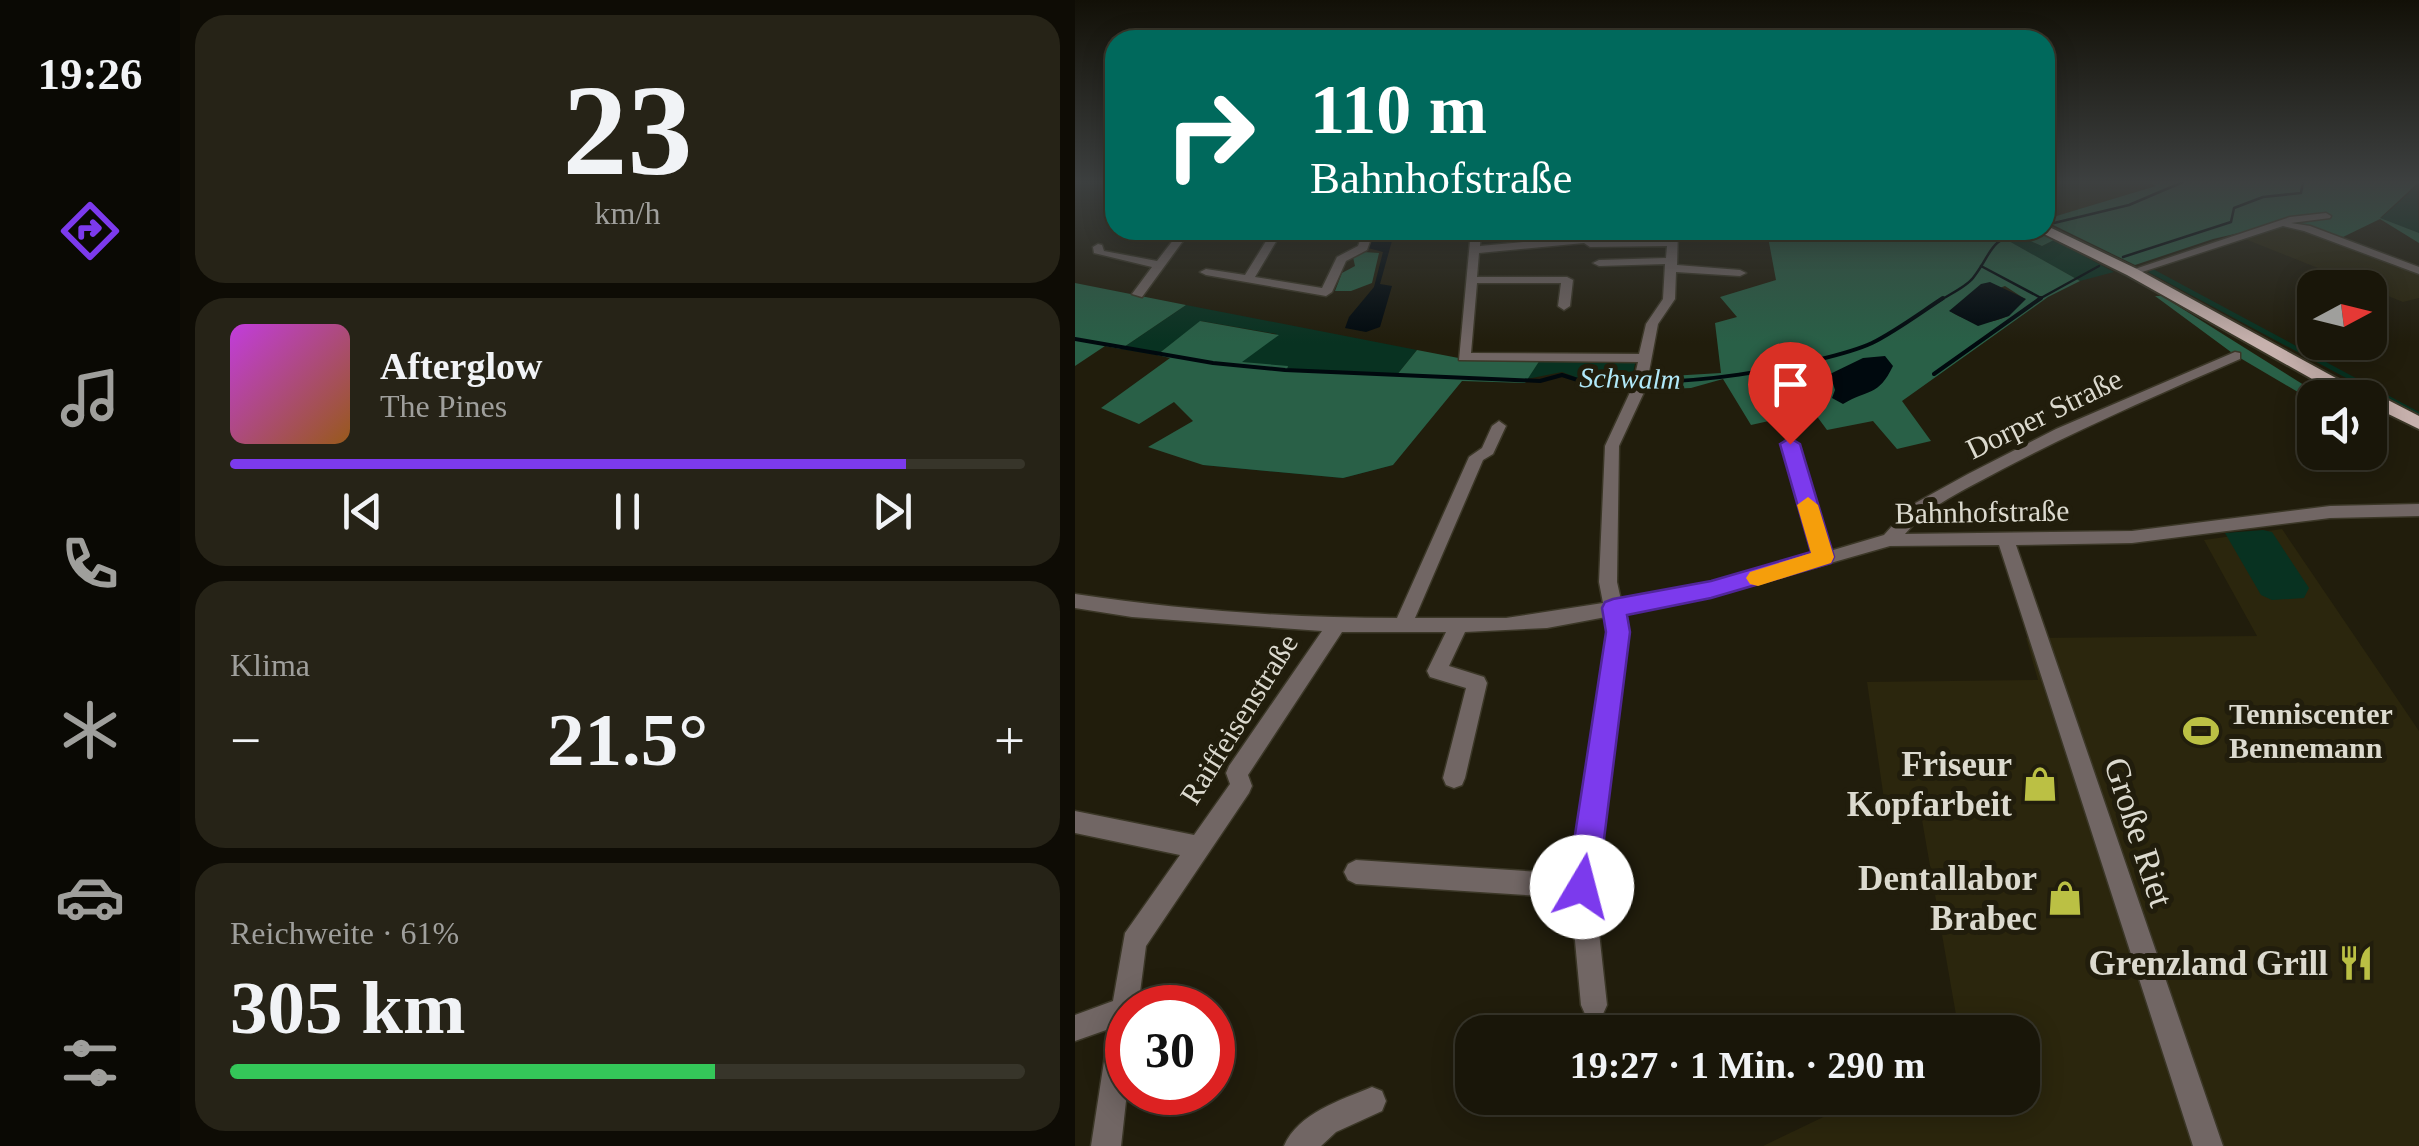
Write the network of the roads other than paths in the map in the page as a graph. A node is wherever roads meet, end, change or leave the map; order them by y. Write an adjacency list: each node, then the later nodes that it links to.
1 (2060, 235): 19 (main road)
2 (2243, 235): 19 (street)
3 (2325, 235): 17 (street)
4 (1178, 240): 15 (street)
5 (1271, 240): 21 (street)
6 (1366, 240): 21 (street)
7 (1476, 240): 13 (street)
8 (1550, 240): 13 (street)
9 (1589, 240): 10 (street)
10 (1637, 240)
11 (1673, 240): 16 (street)
12 (1098, 247): 15 (street)
13 (1475, 250): 22 (street)
14 (1599, 262): 16 (street)
15 (1159, 265): 23 (street)
16 (1671, 265): 20 (street); 26 (street)
17 (2419, 271)
18 (1206, 272): 21 (street)
19 (2132, 272): 27 (main road)
20 (1739, 273)
21 (1249, 278)
22 (1473, 280): 24 (street); 26 (street)
23 (1138, 294)
24 (1564, 306)
25 (2235, 356): 40 (street, Dorper Straße)
26 (1645, 358): 43 (street)
27 (2306, 365): 28 (main road); 31 (main road)
28 (2330, 380)
29 (2387, 413): 33 (main road)
30 (2387, 418): 34 (main road)
31 (2419, 424)
32 (1499, 426): 36 (street)
33 (2419, 431)
34 (2419, 442)
35 (1790, 444): 41 (street)
36 (1483, 454): 37 (street); 45 (street)
37 (1503, 454)
38 (2419, 510): 39 (street, Bahnhofstraße)
39 (2006, 539): 40 (street, Bahnhofstraße); 60 (street, Große Riet)
40 (1889, 540): 41 (street, Bahnhofstraße)
41 (1823, 557): 43 (street, Bahnhofstraße)
42 (1075, 602): 44 (street, Bahnhofstraße)
43 (1613, 608): 46 (street, Bahnhofstraße); 51 (street)
44 (1337, 625): 45 (street, Bahnhofstraße); 49 (street, Raiffeisenstraße)
45 (1402, 626): 46 (street, Bahnhofstraße)
46 (1459, 626): 47 (street)
47 (1453, 778)
48 (1075, 822): 49 (street, Raiffeisenstraße)
49 (1196, 848): 52 (street, Raiffeisenstraße)
50 (1356, 872): 51 (street)
51 (1582, 887): 53 (street)
52 (1128, 985)
53 (1593, 1005)
54 (1105, 1017): 55 (street)
55 (1075, 1028)
56 (1372, 1102): 59 (street)
57 (1111, 1115): 58 (street, Raiffeisenstraße)
58 (1107, 1146)
59 (1299, 1146)
60 (2208, 1146)

